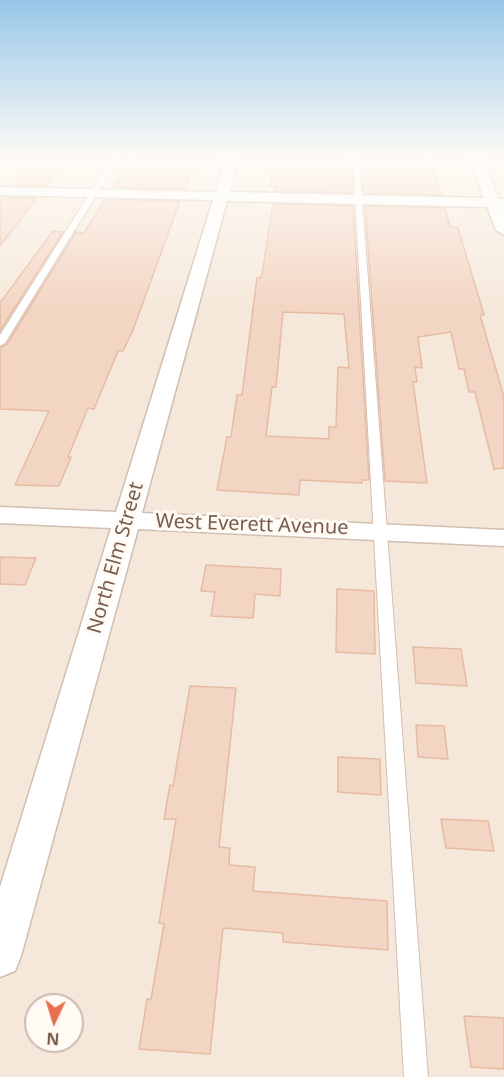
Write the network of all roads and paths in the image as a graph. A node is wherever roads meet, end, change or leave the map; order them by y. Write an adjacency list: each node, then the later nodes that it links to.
1 (84, 210): 6 (lane)
2 (217, 210): 8 (street, North Elm Street)
3 (359, 210): 9 (lane)
4 (500, 210): 5 (street)
5 (504, 230)
6 (0, 343)
7 (0, 515): 8 (street, West Everett Avenue)
8 (127, 520): 9 (street, West Everett Avenue); 11 (street, North Elm Street)
9 (379, 531): 10 (street, West Everett Avenue); 12 (lane)
10 (504, 538)
11 (0, 956)
12 (416, 1077)

